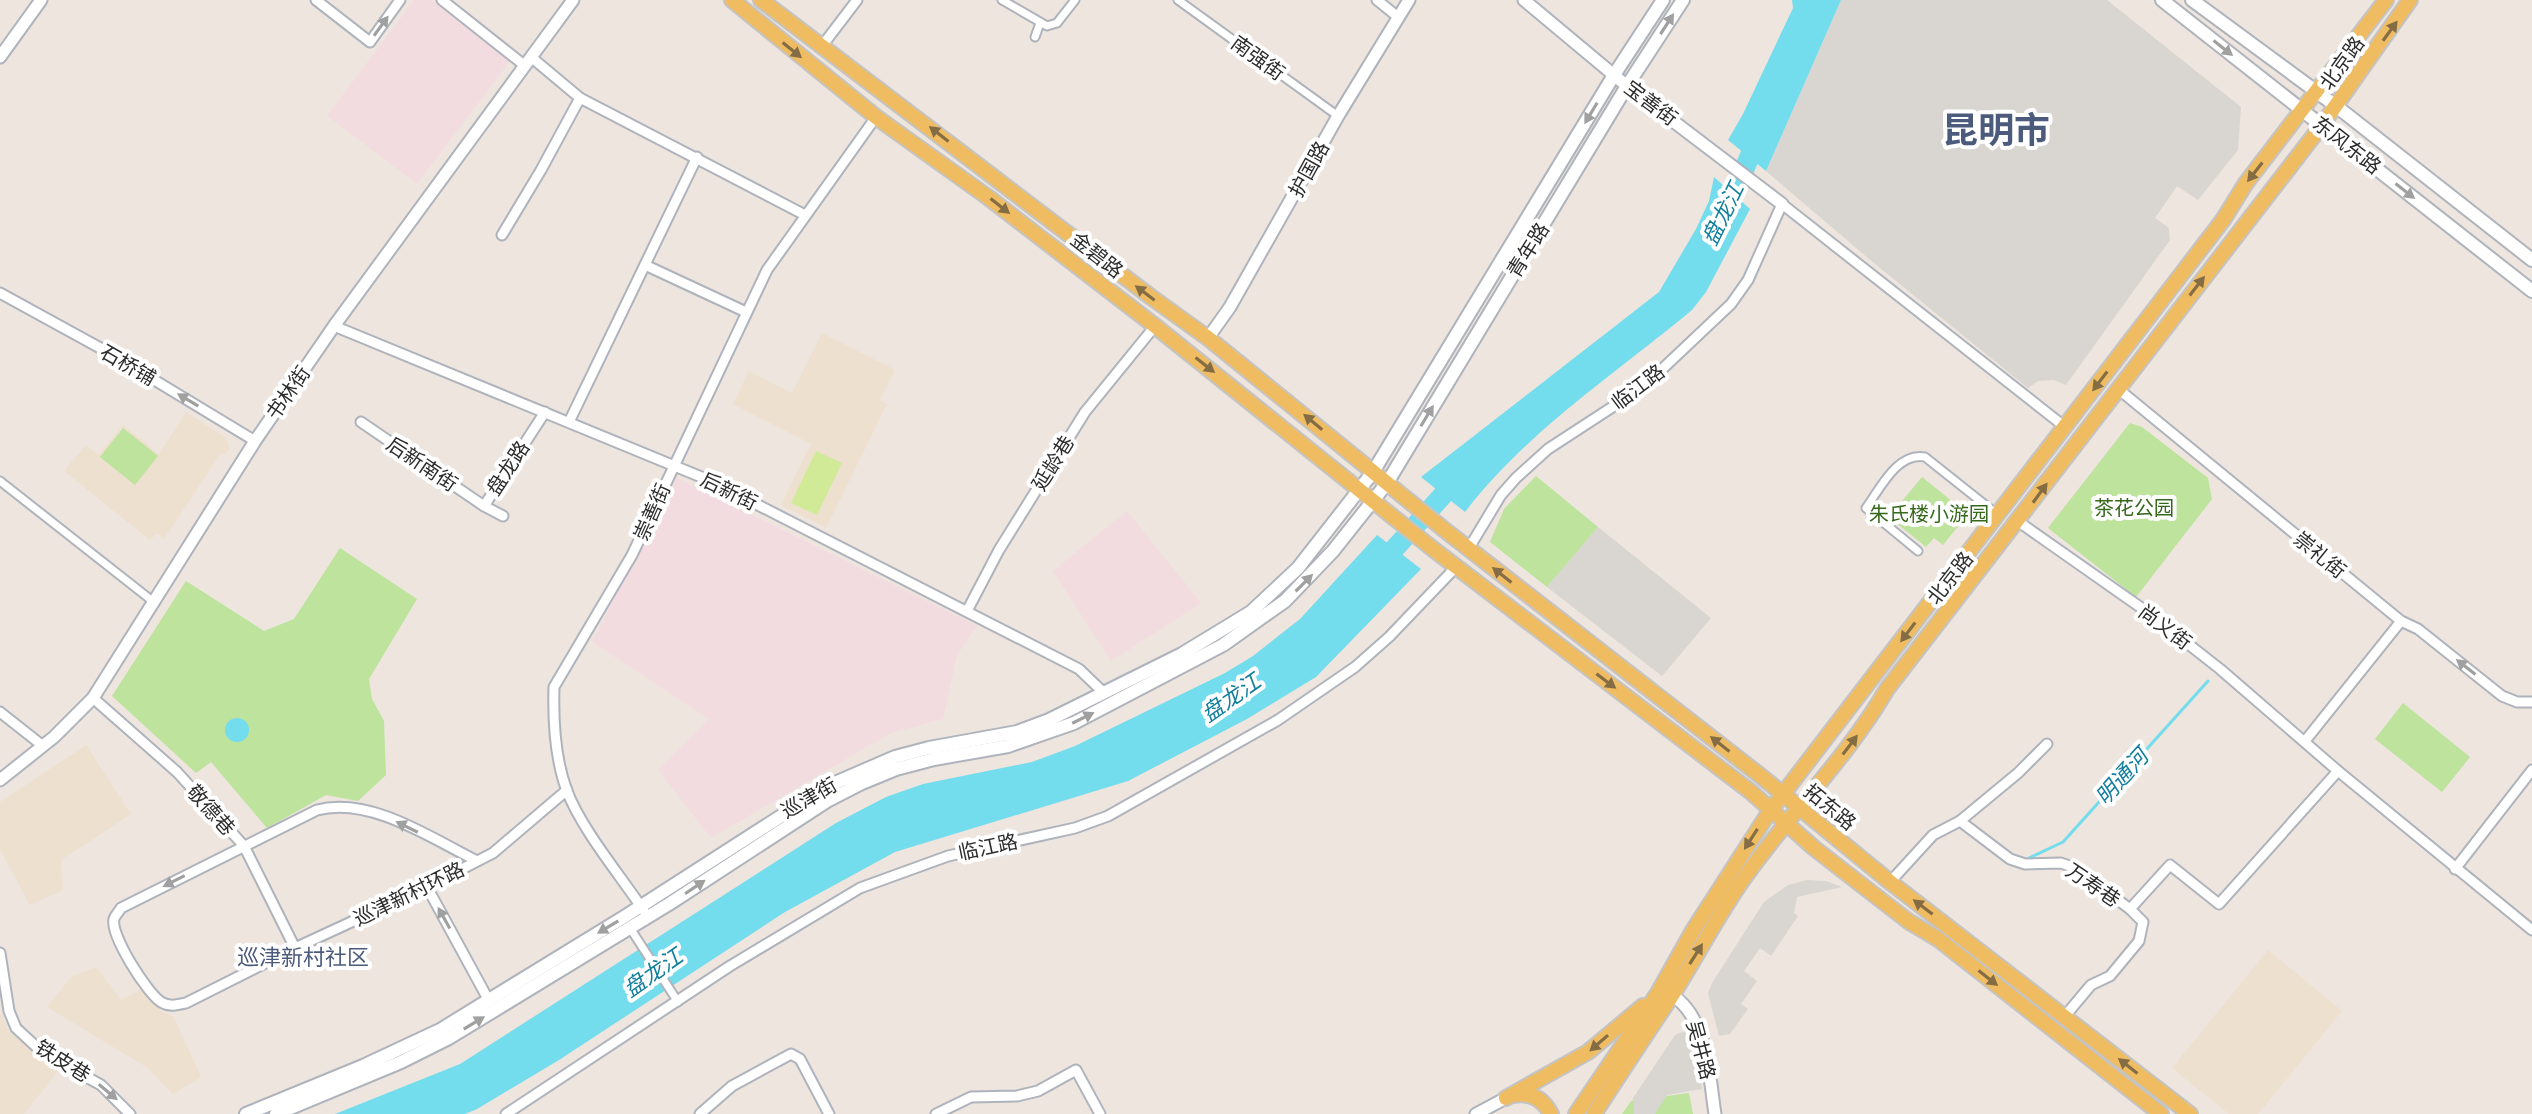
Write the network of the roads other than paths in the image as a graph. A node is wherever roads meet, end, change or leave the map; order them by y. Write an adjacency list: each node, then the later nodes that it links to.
1 (41, 0): 25 (street)
2 (316, 0): 3 (street, one-way to 3)
3 (400, 0)
4 (442, 0): 26 (street)
5 (573, 0): 26 (street, 书林街)
6 (732, 0): 34 (main road, 金碧路, one-way to 34)
7 (761, 0): 24 (main road, 金碧路)
8 (857, 0): 24 (street)
9 (1002, 0): 22 (street)
10 (1075, 0): 22 (street)
11 (1178, 0): 33 (street, 南强街)
12 (1377, 0): 21 (street)
13 (1409, 0): 21 (street, 护国路)
14 (1524, 0): 27 (street, 宝善街)
15 (1663, 0): 27 (main road, 青年路)
16 (1683, 0): 28 (main road, 青年路, one-way to 16)
17 (2162, 0): 32 (main road, 东风东路, one-way to 32)
18 (2192, 0): 29 (main road, 东风东路)
19 (2386, 0): 29 (main road, 北京路)
20 (2410, 0): 31 (main road, 北京路, one-way to 20)
21 (1398, 17): 33 (street, 护国路)
22 (1040, 23): 23 (street)
23 (1035, 37)
24 (822, 46): 47 (main road, 金碧路, one-way to 24)
25 (0, 57)
26 (527, 61): 30 (street); 45 (street, 书林街)
27 (1614, 75): 28 (street, 宝善街); 55 (main road, 青年路, one-way to 55)
28 (1627, 86): 37 (street, 宝善街); 57 (main road, 青年路, one-way to 28)
29 (2316, 92): 31 (main road, 东风东路); 32 (main road, 北京路)
30 (580, 98): 36 (street); 39 (street)
31 (2336, 106): 35 (main road, 北京路); 40 (main road, 东风东路)
32 (2303, 111): 35 (main road, 东风东路); 52 (main road, 北京路, one-way to 52)
33 (1338, 116): 47 (street, 护国路)
34 (876, 117): 38 (street, 崇善街); 46 (main road, 金碧路, one-way to 46)
35 (2322, 125): 42 (main road, 东风东路, one-way to 42); 48 (main road, 北京路, one-way to 35)
36 (697, 157): 38 (street); 41 (street)
37 (1782, 204): 52 (street); 65 (street, 临江路)
38 (805, 215): 44 (street, 崇善街)
39 (502, 235)
40 (2532, 260)
41 (645, 265): 44 (street); 51 (street)
42 (2532, 291)
43 (0, 293): 53 (street, 石桥铺, one-way to 43)
44 (746, 312): 54 (street, 崇善街)
45 (334, 326): 49 (street, 后新街); 53 (street, 书林街)
46 (1155, 326): 58 (main road, 金碧路, one-way to 58); 70 (street, 延龄巷)
47 (1208, 338): 55 (main road, 金碧路, one-way to 47)
48 (2117, 388): 63 (main road, 北京路, one-way to 48); 71 (street, 崇礼街)
49 (545, 412): 51 (street, 后新街); 60 (street, 盘龙路)
50 (361, 422): 60 (street, 后新南街)
51 (569, 422): 54 (street, 后新街)
52 (2065, 427): 61 (main road, 北京路)
53 (255, 441): 69 (street, 书林街)
54 (673, 465): 70 (street, 后新街); 82 (street, 崇善街)
55 (1373, 472): 57 (main road, 金碧路); 58 (main road, 青年路)
56 (0, 481): 69 (street)
57 (1387, 483): 59 (main road, 青年路); 64 (main road, 金碧路)
58 (1360, 490): 59 (main road, 金碧路); 72 (main road, 巡津街)
59 (1378, 505): 66 (main road, 金碧路); 94 (main road, 巡津街, one-way to 59)
60 (484, 506): 62 (street, 盘龙路)
61 (1998, 515): 67 (street); 83 (main road, 北京路, one-way to 83)
62 (503, 516)
63 (2019, 522): 76 (street, 尚义街); 84 (main road, 北京路, one-way to 63)
64 (1446, 531): 65 (main road, 拓东路)
65 (1469, 548): 83 (main road, 拓东路, one-way to 65)
66 (1433, 549): 68 (main road, 拓东路)
67 (1918, 551)
68 (1456, 567): 85 (main road, 拓东路, one-way to 85); 101 (street, 临江路)
69 (155, 603): 73 (street, 书林街)
70 (967, 611): 72 (street, 后新街)
71 (2401, 621): 74 (street, 崇礼街, one-way to 71); 76 (street)
72 (1104, 693): 94 (main road, 巡津街)
73 (93, 698): 78 (street, 书林街); 88 (street, 敬德巷)
74 (2532, 702)
75 (0, 712): 78 (street)
76 (2305, 741): 80 (street, 尚义街)
77 (2047, 744): 86 (street)
78 (43, 746): 81 (street, 书林街)
79 (2532, 770): 90 (street)
80 (2338, 771): 90 (street, 尚义街); 93 (street, 万寿巷)
81 (0, 780)
82 (567, 790): 89 (street); 94 (street, 崇善街)
83 (1783, 794): 84 (main road, 拓东路); 85 (main road, 北京路)
84 (1801, 809): 87 (main road, 北京路); 91 (main road, 拓东路)
85 (1770, 811): 87 (main road, 拓东路); 99 (main road, 北京路, one-way to 99)
86 (1960, 821): 91 (street); 93 (street, 万寿巷)
87 (1786, 825): 99 (main road, 北京路, one-way to 87); 117 (main road, 拓东路, one-way to 117)
88 (244, 846): 89 (street, 巡津新村环路, one-way to 88); 97 (street, 敬德巷); 97 (street, 巡津新村环路, one-way to 97)
89 (477, 861): 92 (street, 巡津新村环路)
90 (2455, 869): 96 (street, 尚义街)
91 (1890, 882): 102 (main road, 拓东路, one-way to 91)
92 (427, 887): 97 (street, 巡津新村环路); 100 (street, one-way to 92)
93 (2130, 909): 102 (street)
94 (644, 912): 95 (main road, 巡津街); 100 (main road, 巡津街, one-way to 100)
95 (630, 928): 101 (street); 106 (main road, 巡津街, one-way to 95)
96 (2532, 930)
97 (295, 948)
98 (0, 953): 104 (street, 铁皮巷, one-way to 104)
99 (1665, 994): 103 (main road, one-way to 103); 114 (main road, 北京路); 115 (main road, 北京路); 116 (street, 吴井路)
100 (488, 999): 105 (main road, 巡津街)
101 (678, 1002): 107 (street, 临江路)
102 (2065, 1016): 118 (main road, 拓东路, one-way to 102)
103 (1506, 1098): 112 (street); 113 (main road)
104 (130, 1114)
105 (246, 1114)
106 (276, 1114)
107 (506, 1114)
108 (700, 1114): 109 (street)
109 (829, 1114)
110 (936, 1114): 111 (street)
111 (1100, 1114)
112 (1476, 1114)
113 (1551, 1114)
114 (1576, 1114)
115 (1594, 1114)
116 (1715, 1114)
117 (2161, 1114)
118 (2190, 1114)

